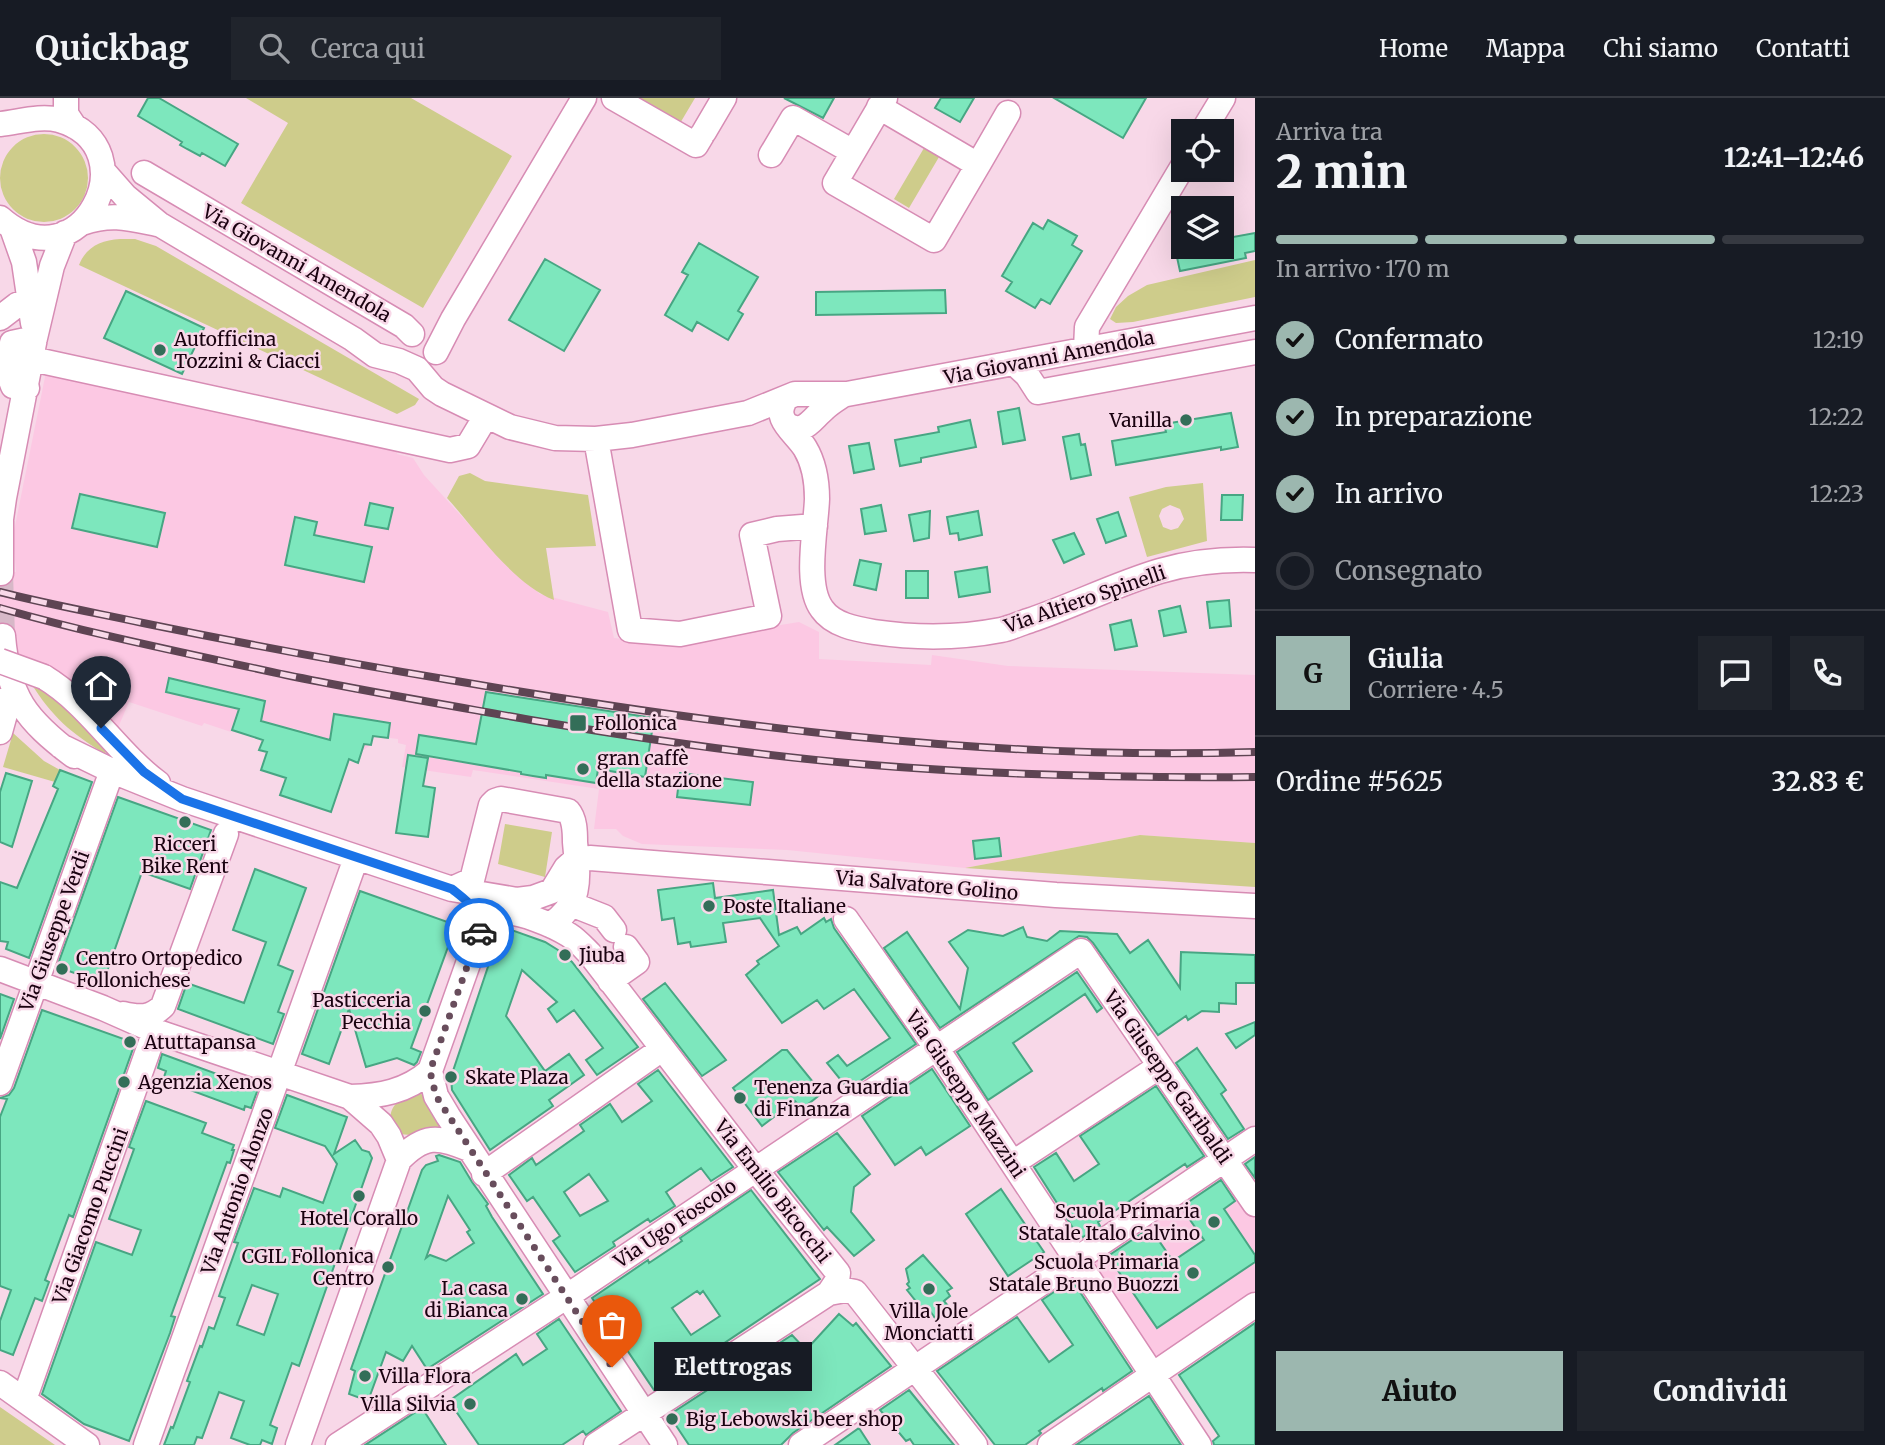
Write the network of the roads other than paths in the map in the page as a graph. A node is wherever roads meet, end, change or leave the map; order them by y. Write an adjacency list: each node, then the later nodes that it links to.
1 (53, 98): 10 (street)
2 (66, 98): 11 (street)
3 (584, 98): 28 (street)
4 (614, 98): 5 (street)
5 (724, 98)
6 (1223, 98): 9 (street)
7 (882, 103): 13 (street); 15 (street)
8 (1008, 113): 15 (street)
9 (1210, 119)
10 (12, 123): 11 (street); 12 (street)
11 (74, 127): 16 (street)
12 (0, 139)
13 (853, 152): 14 (street); 15 (street)
14 (771, 155)
15 (978, 164)
16 (103, 172): 20 (street, Via Giovanni Amendola); 22 (street)
17 (144, 173): 19 (street, Via Giovanni Amendola)
18 (1173, 182): 27 (street)
19 (180, 195): 20 (street, Via Giovanni Amendola); 28 (street, Via Giovanni Amendola)
20 (151, 217): 22 (street, Via Giovanni Amendola); 28 (street, Via Giovanni Amendola)
21 (6, 223): 22 (street, Via Giovanni Amendola); 23 (street)
22 (74, 228): 26 (street)
23 (30, 299): 24 (street); 26 (street)
24 (0, 318)
25 (1255, 318): 27 (street, Via Giovanni Amendola)
26 (33, 348): 31 (street); 34 (street)
27 (1086, 349): 30 (street, Via Giovanni Amendola)
28 (418, 350): 34 (street, Via Giovanni Amendola)
29 (1255, 352): 30 (street)
30 (1014, 363): 32 (street, Via Giovanni Amendola)
31 (20, 387): 36 (street); 39 (street)
32 (844, 395): 33 (street, Via Giovanni Amendola); 33 (street, Via Giovanni Amendola)
33 (789, 410): 35 (street, Via Giovanni Amendola); 37 (street, Via Altiero Spinelli)
34 (486, 416): 35 (street, Via Giovanni Amendola)
35 (596, 439): 37 (street)
36 (0, 447)
37 (816, 526): 38 (street, Via Altiero Spinelli)
38 (1255, 560)
39 (1, 573)
40 (3, 636): 44 (street)
41 (0, 662): 46 (street, bridge)
42 (0, 701): 43 (street)
43 (0, 732)
44 (61, 746): 45 (street); 46 (street)
45 (109, 779): 46 (street); 62 (street, Via Giuseppe Verdi)
46 (182, 799): 47 (street)
47 (212, 810): 48 (street); 49 (street)
48 (261, 825): 49 (street); 50 (street)
49 (226, 834): 63 (street)
50 (356, 858): 52 (street); 71 (street, Via Antonio Alonzo)
51 (585, 864): 52 (street); 53 (street); 54 (street); 55 (street, Via Salvatore Golino)
52 (452, 889): 53 (street); 58 (street)
53 (546, 894): 57 (street)
54 (571, 904): 57 (street); 61 (street)
55 (1255, 906)
56 (846, 919): 68 (street, Via Giuseppe Mazzini)
57 (550, 925): 58 (street, Via Emilio Bicocchi); 61 (street, Via Emilio Bicocchi)
58 (480, 930): 70 (street)
59 (1081, 951): 68 (street, Via Ugo Foscolo); 69 (street, Via Giuseppe Garibaldi)
60 (0, 969): 62 (street)
61 (611, 981): 67 (street, Via Emilio Bicocchi)
62 (35, 982): 64 (street); 72 (street, Via Giuseppe Verdi)
63 (163, 1006): 64 (street); 66 (street)
64 (103, 1008): 65 (street)
65 (155, 1031): 66 (street); 89 (street, Via Giacomo Puccini)
66 (191, 1042): 71 (street)
67 (662, 1049): 79 (street, Via Emilio Bicocchi); 80 (street)
68 (937, 1049): 78 (street, Via Giuseppe Mazzini); 79 (street, Via Ugo Foscolo)
69 (1160, 1066): 77 (street, Via Giuseppe Garibaldi); 78 (street)
70 (430, 1071): 73 (street); 75 (street)
71 (280, 1073): 73 (street); 92 (street, Via Antonio Alonzo)
72 (0, 1083)
73 (350, 1097): 76 (street)
74 (1255, 1139): 77 (street)
75 (469, 1149): 76 (street); 80 (street)
76 (399, 1160): 93 (street)
77 (1225, 1160): 81 (street, Via Giuseppe Garibaldi); 82 (street)
78 (1013, 1163): 82 (street, Via Giuseppe Mazzini)
79 (755, 1169): 83 (street, Via Emilio Bicocchi); 84 (street, Via Ugo Foscolo)
80 (484, 1174): 84 (street)
81 (1255, 1203)
82 (1076, 1259): 86 (street); 87 (street, Via Giuseppe Mazzini)
83 (829, 1293): 86 (street, Via Emilio Bicocchi); 90 (street)
84 (566, 1297): 90 (street); 94 (street, Via Ugo Foscolo)
85 (1255, 1305): 87 (street)
86 (914, 1367): 97 (street); 98 (street, Via Emilio Bicocchi)
87 (1153, 1375): 99 (street); 100 (street, Via Giuseppe Mazzini)
88 (0, 1384): 89 (street)
89 (24, 1400): 91 (street)
90 (642, 1413): 95 (street); 96 (street)
91 (88, 1445)
92 (146, 1445)
93 (298, 1445)
94 (338, 1445)
95 (596, 1445)
96 (665, 1445)
97 (801, 1445)
98 (975, 1445)
99 (1050, 1445)
100 (1199, 1445)

